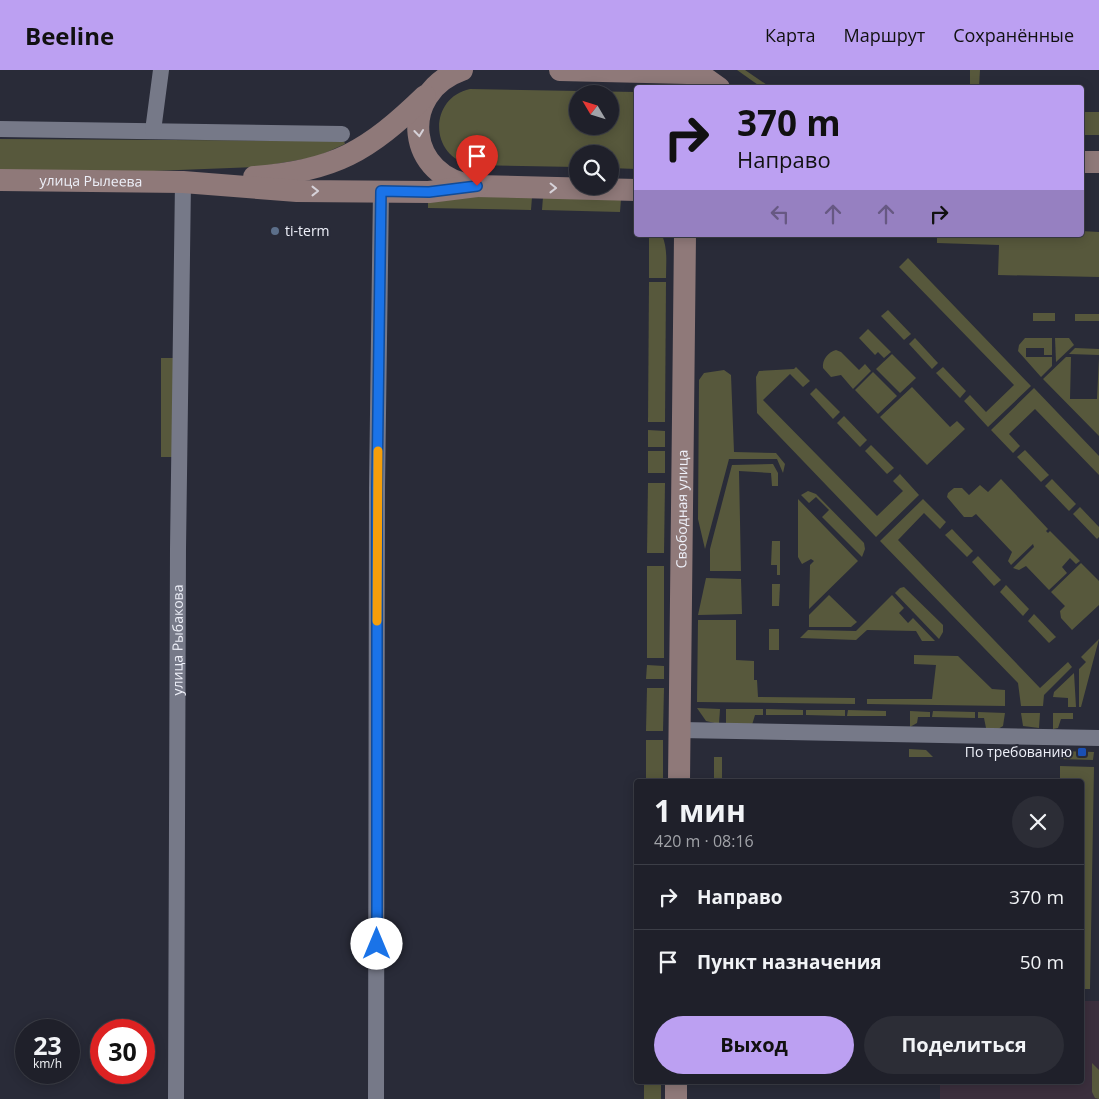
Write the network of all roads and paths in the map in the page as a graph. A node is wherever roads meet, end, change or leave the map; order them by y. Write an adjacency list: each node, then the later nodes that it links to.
1 (161, 70): 10 (street)
2 (438, 70): 8 (main road)
3 (462, 70): 8 (main road, улица Рылеева)
4 (560, 70): 6 (main road)
5 (702, 70): 7 (main road)
6 (716, 85)
7 (717, 85)
8 (430, 92): 15 (main road, улица Рылеева); 16 (main road, one-way to 16)
9 (0, 130): 10 (street)
10 (153, 131): 11 (street)
11 (342, 134)
12 (1084, 162): 13 (main road)
13 (1099, 162)
14 (0, 180): 15 (main road, улица Рылеева)
15 (183, 182): 18 (main road, улица Рылеева, one-way to 18); 24 (street, улица Рыбакова)
16 (477, 186): 17 (main road, one-way to 17); 18 (main road, улица Рылеева)
17 (634, 190)
18 (381, 191): 25 (street)
19 (685, 237): 20 (main road, Свободная улица)
20 (680, 730): 21 (street); 22 (main road, Свободная улица)
21 (1099, 738)
22 (679, 779)
23 (676, 1084): 26 (main road)
24 (176, 1099)
25 (376, 1099)
26 (676, 1099)

